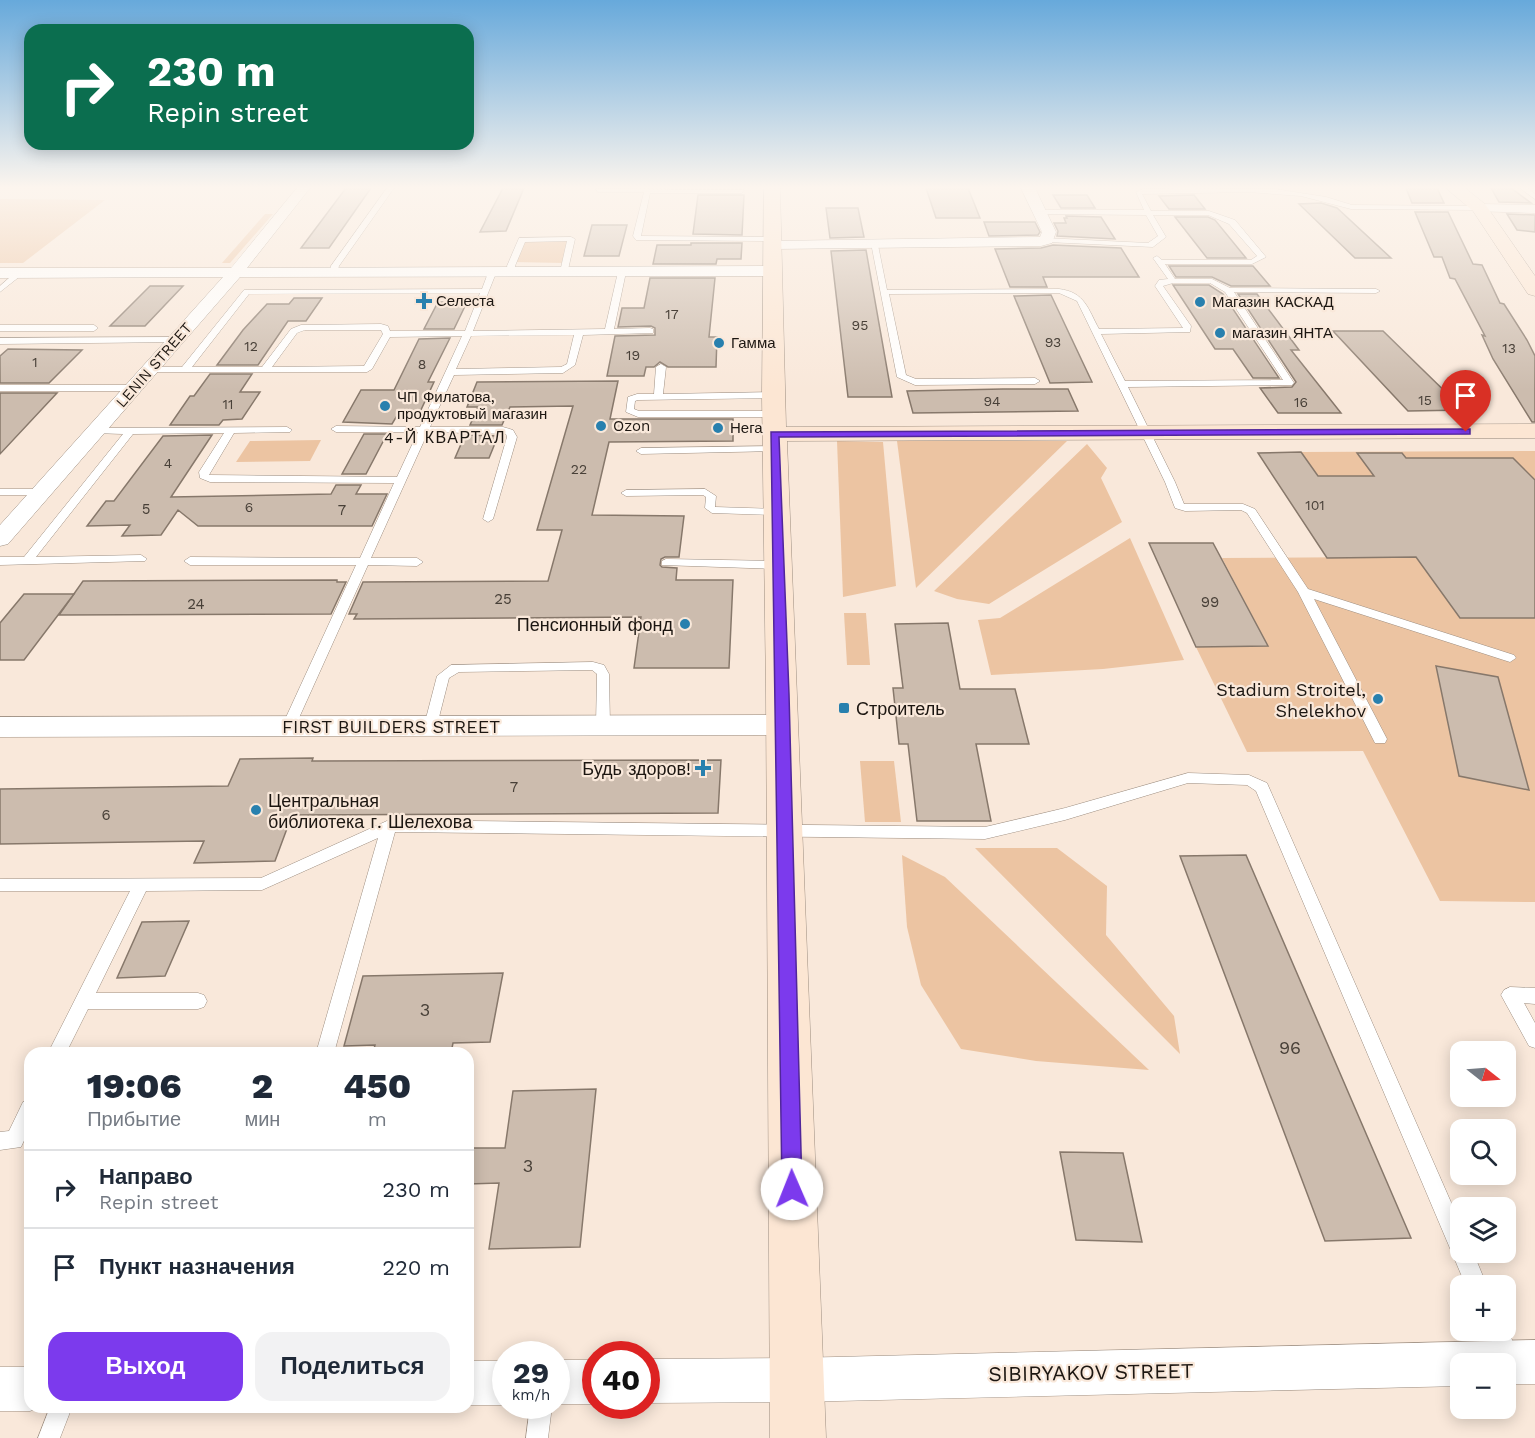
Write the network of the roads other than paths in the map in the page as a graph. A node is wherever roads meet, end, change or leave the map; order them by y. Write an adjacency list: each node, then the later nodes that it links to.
1 (249, 255): 16 (street, LENIN STREET)
2 (343, 255): 17 (lane)
3 (516, 255): 19 (lane)
4 (568, 255): 12 (lane)
5 (773, 255): 11 (street)
6 (876, 255): 26 (lane)
7 (1155, 255): 10 (lane)
8 (1260, 255): 10 (lane)
9 (1511, 255): 23 (street)
10 (1159, 262): 20 (lane)
11 (774, 271): 13 (street); 47 (street)
12 (564, 272): 13 (street); 19 (street)
13 (622, 272): 31 (lane)
14 (0, 273): 15 (street)
15 (20, 273): 16 (street); 21 (lane)
16 (234, 273): 17 (street); 35 (street, LENIN STREET)
17 (333, 273): 18 (street)
18 (492, 273): 19 (street); 24 (lane)
19 (513, 273)
20 (1173, 281): 22 (lane); 32 (lane)
21 (0, 290)
22 (1228, 290): 25 (lane); 43 (lane)
23 (1535, 290)
24 (486, 291): 33 (lane); 39 (lane)
25 (1376, 291)
26 (884, 292): 32 (lane); 42 (lane)
27 (0, 328): 28 (lane)
28 (94, 328)
29 (650, 331): 31 (lane)
30 (579, 332): 31 (lane); 33 (lane); 41 (lane)
31 (609, 332)
32 (1096, 332): 43 (lane)
33 (468, 333): 34 (lane); 41 (lane)
34 (387, 334): 40 (lane); 40 (lane)
35 (175, 340): 36 (lane); 38 (street, LENIN STREET)
36 (0, 341)
37 (661, 367): 46 (lane)
38 (148, 370): 39 (lane); 45 (street, LENIN STREET)
39 (185, 370): 40 (lane)
40 (265, 370)
41 (449, 372): 49 (lane)
42 (1035, 381)
43 (1122, 384): 55 (lane)
44 (0, 388): 45 (lane)
45 (133, 388): 53 (street, LENIN STREET)
46 (658, 396): 47 (lane); 47 (lane)
47 (774, 423): 55 (street); 56 (lane); 61 (street)
48 (336, 429): 49 (lane)
49 (423, 429): 57 (lane); 62 (lane)
50 (131, 430): 51 (lane); 53 (lane); 66 (lane)
51 (231, 430): 52 (lane); 57 (lane)
52 (287, 430)
53 (96, 431): 59 (street, LENIN STREET)
54 (1535, 431): 55 (street)
55 (1146, 433): 72 (lane)
56 (641, 451)
57 (400, 480): 68 (lane)
58 (0, 492): 59 (lane)
59 (40, 492): 63 (street, LENIN STREET)
60 (626, 493): 61 (lane)
61 (776, 512): 71 (street)
62 (488, 519)
63 (0, 539)
64 (141, 559): 66 (lane)
65 (0, 561): 66 (lane)
66 (27, 561)
67 (190, 561): 68 (lane)
68 (364, 561): 69 (lane); 75 (lane)
69 (417, 562)
70 (666, 563): 71 (lane)
71 (778, 566): 74 (street)
72 (1304, 592): 73 (lane); 79 (lane)
73 (1510, 658)
74 (783, 725): 77 (street, FIRST BUILDERS STREET); 81 (street)
75 (289, 726): 76 (street, FIRST BUILDERS STREET); 78 (street, FIRST BUILDERS STREET)
76 (431, 726): 77 (street, FIRST BUILDERS STREET); 77 (lane)
77 (603, 726)
78 (0, 727)
79 (1380, 739)
80 (389, 826): 81 (lane); 83 (lane); 89 (lane)
81 (785, 831): 92 (lane); 94 (street)
82 (0, 885): 83 (lane)
83 (141, 885): 85 (lane)
84 (1535, 996): 87 (lane)
85 (83, 1001): 86 (lane); 88 (lane)
86 (198, 1001)
87 (1535, 1040)
88 (60, 1047)
89 (327, 1047)
90 (24, 1120): 91 (lane)
91 (0, 1141)
92 (1450, 1223)
93 (1514, 1352): 94 (street, SIBIRYAKOV STREET)
94 (795, 1380): 95 (street, SIBIRYAKOV STREET); 104 (street)
95 (660, 1382)
96 (474, 1383): 97 (street)
97 (492, 1383)
98 (0, 1389): 99 (street)
99 (24, 1389)
100 (59, 1413): 102 (lane)
101 (539, 1419): 103 (lane)
102 (49, 1438)
103 (537, 1438)
104 (798, 1438)

